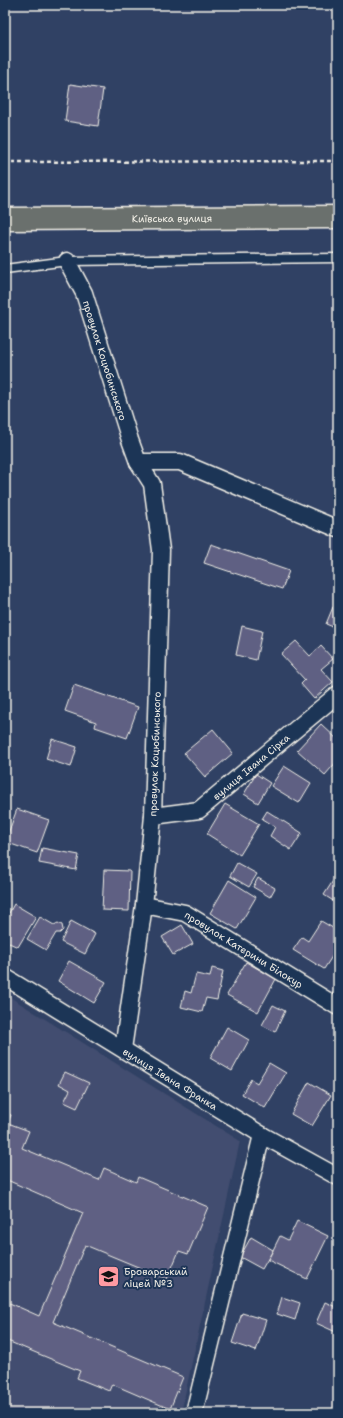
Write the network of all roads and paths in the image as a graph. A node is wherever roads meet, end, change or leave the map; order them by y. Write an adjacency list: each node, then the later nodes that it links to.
1 (5, 162): 2 (path)
2 (338, 162)
3 (338, 216): 4 (main road, Київська вулиця)
4 (5, 219)
5 (338, 258): 6 (lane)
6 (67, 261): 7 (lane); 8 (street, провулок Коцюбинського)
7 (5, 269)
8 (138, 462): 9 (street); 11 (street, провулок Коцюбинського)
9 (338, 529)
10 (338, 694): 11 (street, вулиця Івана Сірка)
11 (153, 816): 12 (street, провулок Коцюбинського)
12 (144, 905): 14 (street, провулок Катерини Білокур); 15 (street, провулок Коцюбинського)
13 (5, 977): 15 (street, вулиця Івана Франка)
14 (338, 1007)
15 (123, 1049): 16 (street, вулиця Івана Франка)
16 (262, 1135): 17 (street, вулиця Івана Франка); 18 (street)
17 (338, 1177)
18 (194, 1413)

